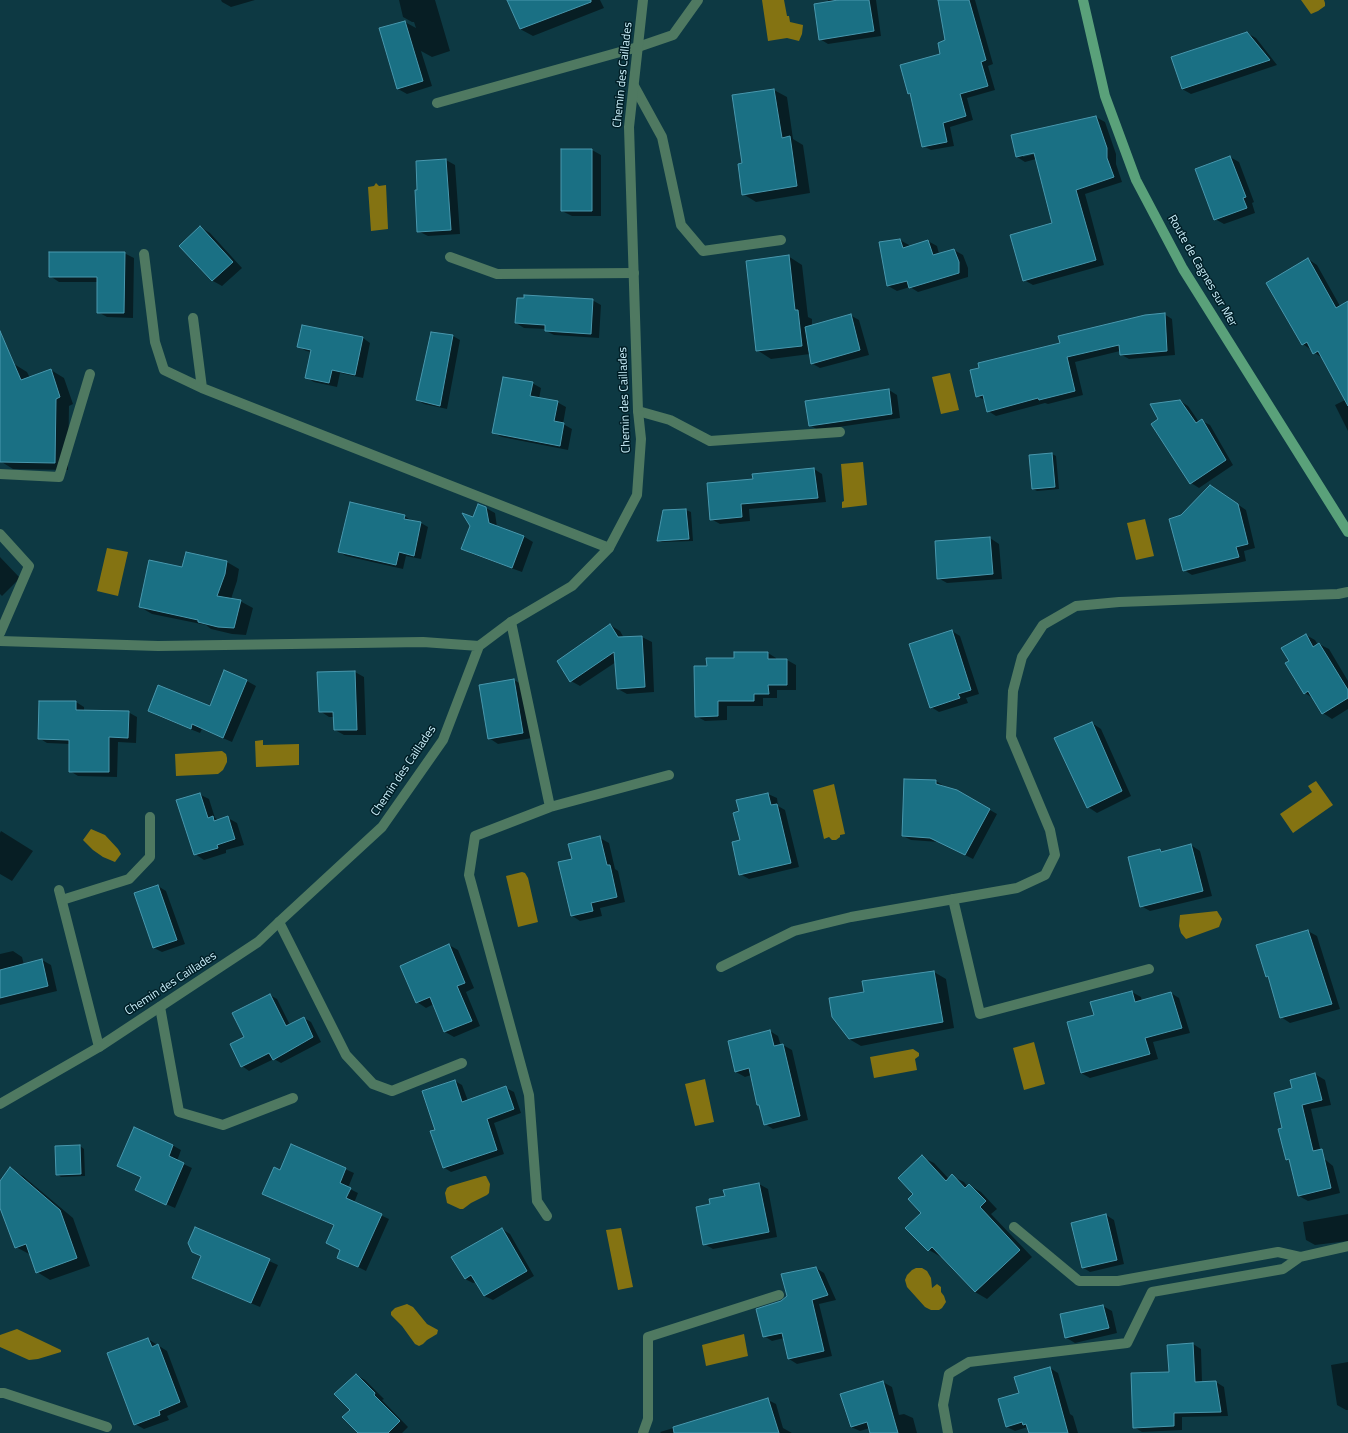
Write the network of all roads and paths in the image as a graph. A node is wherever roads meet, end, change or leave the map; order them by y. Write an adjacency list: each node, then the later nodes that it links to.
1 (643, 0): 4 (street, Chemin des Caillades)
2 (698, 0): 4 (street)
3 (1083, 0): 17 (main road, Route de Cagnes sur Mer)
4 (638, 47): 5 (street, Chemin des Caillades); 6 (street)
5 (634, 86): 7 (street); 10 (street, Chemin des Caillades)
6 (437, 103)
7 (781, 240)
8 (144, 254): 13 (street)
9 (450, 257): 10 (street)
10 (634, 274): 14 (street, Chemin des Caillades)
11 (193, 318): 13 (street)
12 (90, 374): 16 (street)
13 (202, 388): 19 (street)
14 (638, 411): 15 (street); 19 (street, Chemin des Caillades)
15 (840, 432)
16 (0, 474)
17 (1348, 532)
18 (0, 534): 22 (street)
19 (609, 548): 21 (street, Chemin des Caillades)
20 (1348, 592): 28 (street)
21 (511, 622): 24 (street, Chemin des Caillades); 26 (street)
22 (0, 633)
23 (0, 641): 24 (street)
24 (479, 646): 29 (street, Chemin des Caillades)
25 (669, 775): 26 (street)
26 (550, 807): 37 (street)
27 (150, 817): 33 (street)
28 (953, 899): 30 (street); 31 (street)
29 (279, 922): 32 (street, Chemin des Caillades); 34 (street)
30 (721, 967)
31 (1149, 969)
32 (160, 1007): 33 (street, Chemin des Caillades); 35 (street)
33 (99, 1047): 36 (street, Chemin des Caillades)
34 (462, 1064)
35 (293, 1098)
36 (0, 1104)
37 (547, 1216)
38 (1014, 1227): 40 (street)
39 (1348, 1246): 40 (street)
40 (1300, 1257): 45 (street)
41 (779, 1295): 44 (street)
42 (0, 1394): 43 (street)
43 (107, 1427)
44 (643, 1433)
45 (948, 1433)

